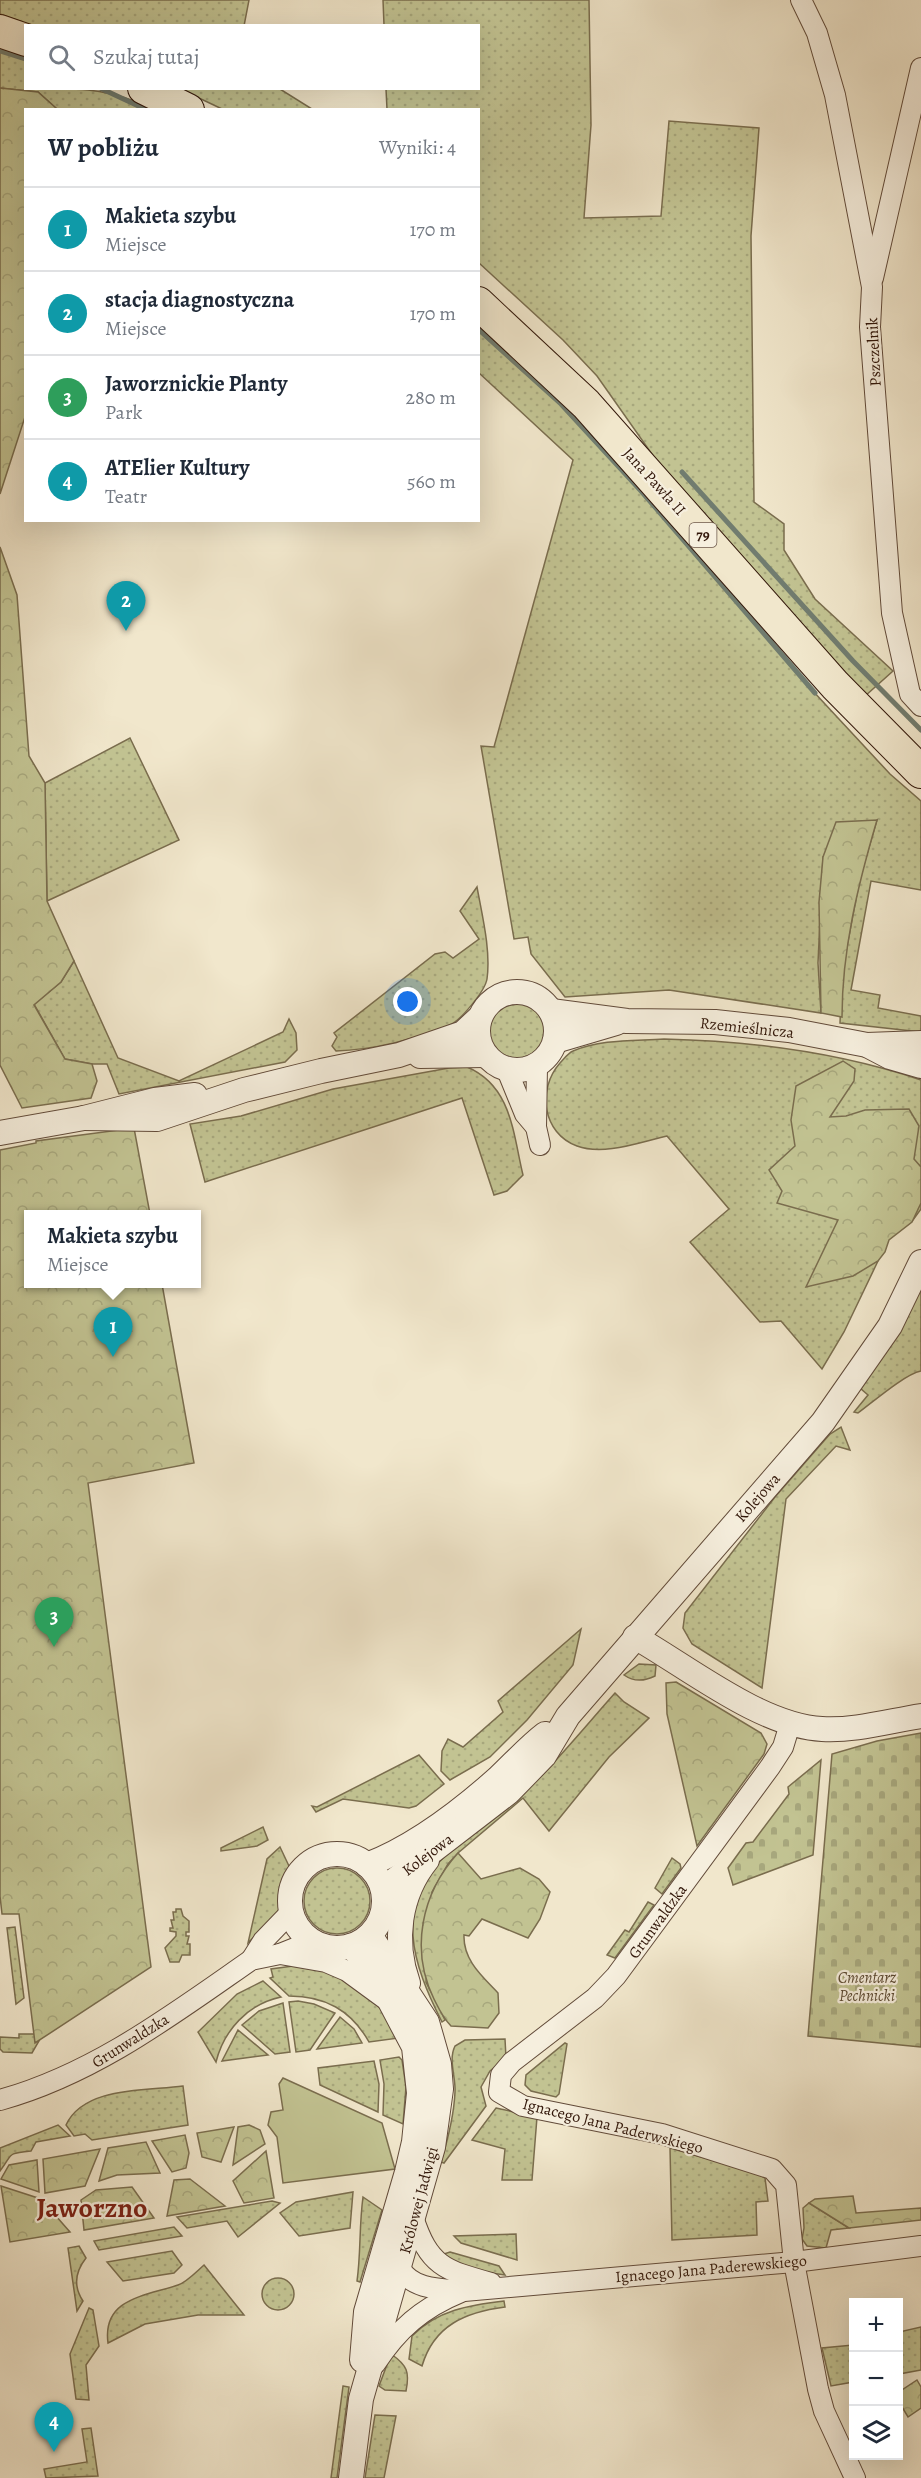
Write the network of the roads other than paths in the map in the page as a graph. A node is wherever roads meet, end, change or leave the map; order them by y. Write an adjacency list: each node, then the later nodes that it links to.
1 (801, 0): 7 (street, Pszczelnik)
2 (0, 31): 3 (main road)
3 (24, 39)
4 (921, 68): 7 (street)
5 (148, 90): 6 (main road)
6 (184, 108)
7 (872, 287): 9 (street, Pszczelnik)
8 (480, 305): 10 (main road, Jana Pawła II / 79)
9 (921, 706)
10 (921, 772)
11 (551, 1011): 12 (street); 13 (street, Rzemieślnicza); 14 (street)
12 (478, 1020): 17 (street); 18 (street)
13 (627, 1020): 14 (street, Rzemieślnicza); 16 (street, Rzemieślnicza)
14 (555, 1041): 19 (street)
15 (921, 1043): 16 (street, Rzemieślnicza)
16 (867, 1045): 20 (street, Rzemieślnicza)
17 (399, 1055): 18 (street); 22 (street)
18 (484, 1055): 21 (street)
19 (537, 1066): 21 (street); 21 (street)
20 (921, 1066)
21 (507, 1070)
22 (0, 1133)
23 (921, 1262): 24 (street, Kolejowa)
24 (635, 1637): 25 (street, Kolejowa); 27 (street)
25 (568, 1716): 28 (street, Kolejowa); 29 (street, Kolejowa)
26 (921, 1716): 27 (street)
27 (790, 1724): 38 (street, Grunwaldzka)
28 (438, 1845): 30 (street, Kolejowa); 36 (street)
29 (367, 1865): 30 (street); 31 (street)
30 (383, 1889): 32 (street)
31 (291, 1912): 33 (street); 35 (street, Grunwaldzka)
32 (361, 1940): 33 (street); 36 (street, Królowej Jadwigi); 37 (street, Królowej Jadwigi)
33 (310, 1942): 34 (street, Grunwaldzka)
34 (280, 1954): 35 (street, Grunwaldzka); 37 (street)
35 (251, 1960): 39 (street, Grunwaldzka)
36 (415, 2002): 40 (street, Królowej Jadwigi)
37 (391, 2003): 44 (street, Królowej Jadwigi)
38 (499, 2092): 43 (street, Ignacego Jana Paderwskiego)
39 (0, 2100)
40 (413, 2217): 42 (street); 44 (street, Królowej Jadwigi)
41 (921, 2246): 43 (street, Ignacego Jana Paderewskiego)
42 (431, 2258): 44 (street); 45 (street, Ignacego Jana Paderewskiego)
43 (795, 2262): 45 (street, Ignacego Jana Paderewskiego); 50 (street, Ignacego Jana Paderwskiego)
44 (390, 2266): 46 (street, Ignacego Jana Paderewskiego); 47 (street, Królowej Jadwigi); 48 (street)
45 (500, 2286): 46 (street, Ignacego Jana Paderewskiego)
46 (464, 2291): 47 (street, Ignacego Jana Paderewskiego)
47 (370, 2371): 48 (street, Królowej Jadwigi)
48 (361, 2399): 49 (street, Królowej Jadwigi)
49 (351, 2478)
50 (855, 2478)

